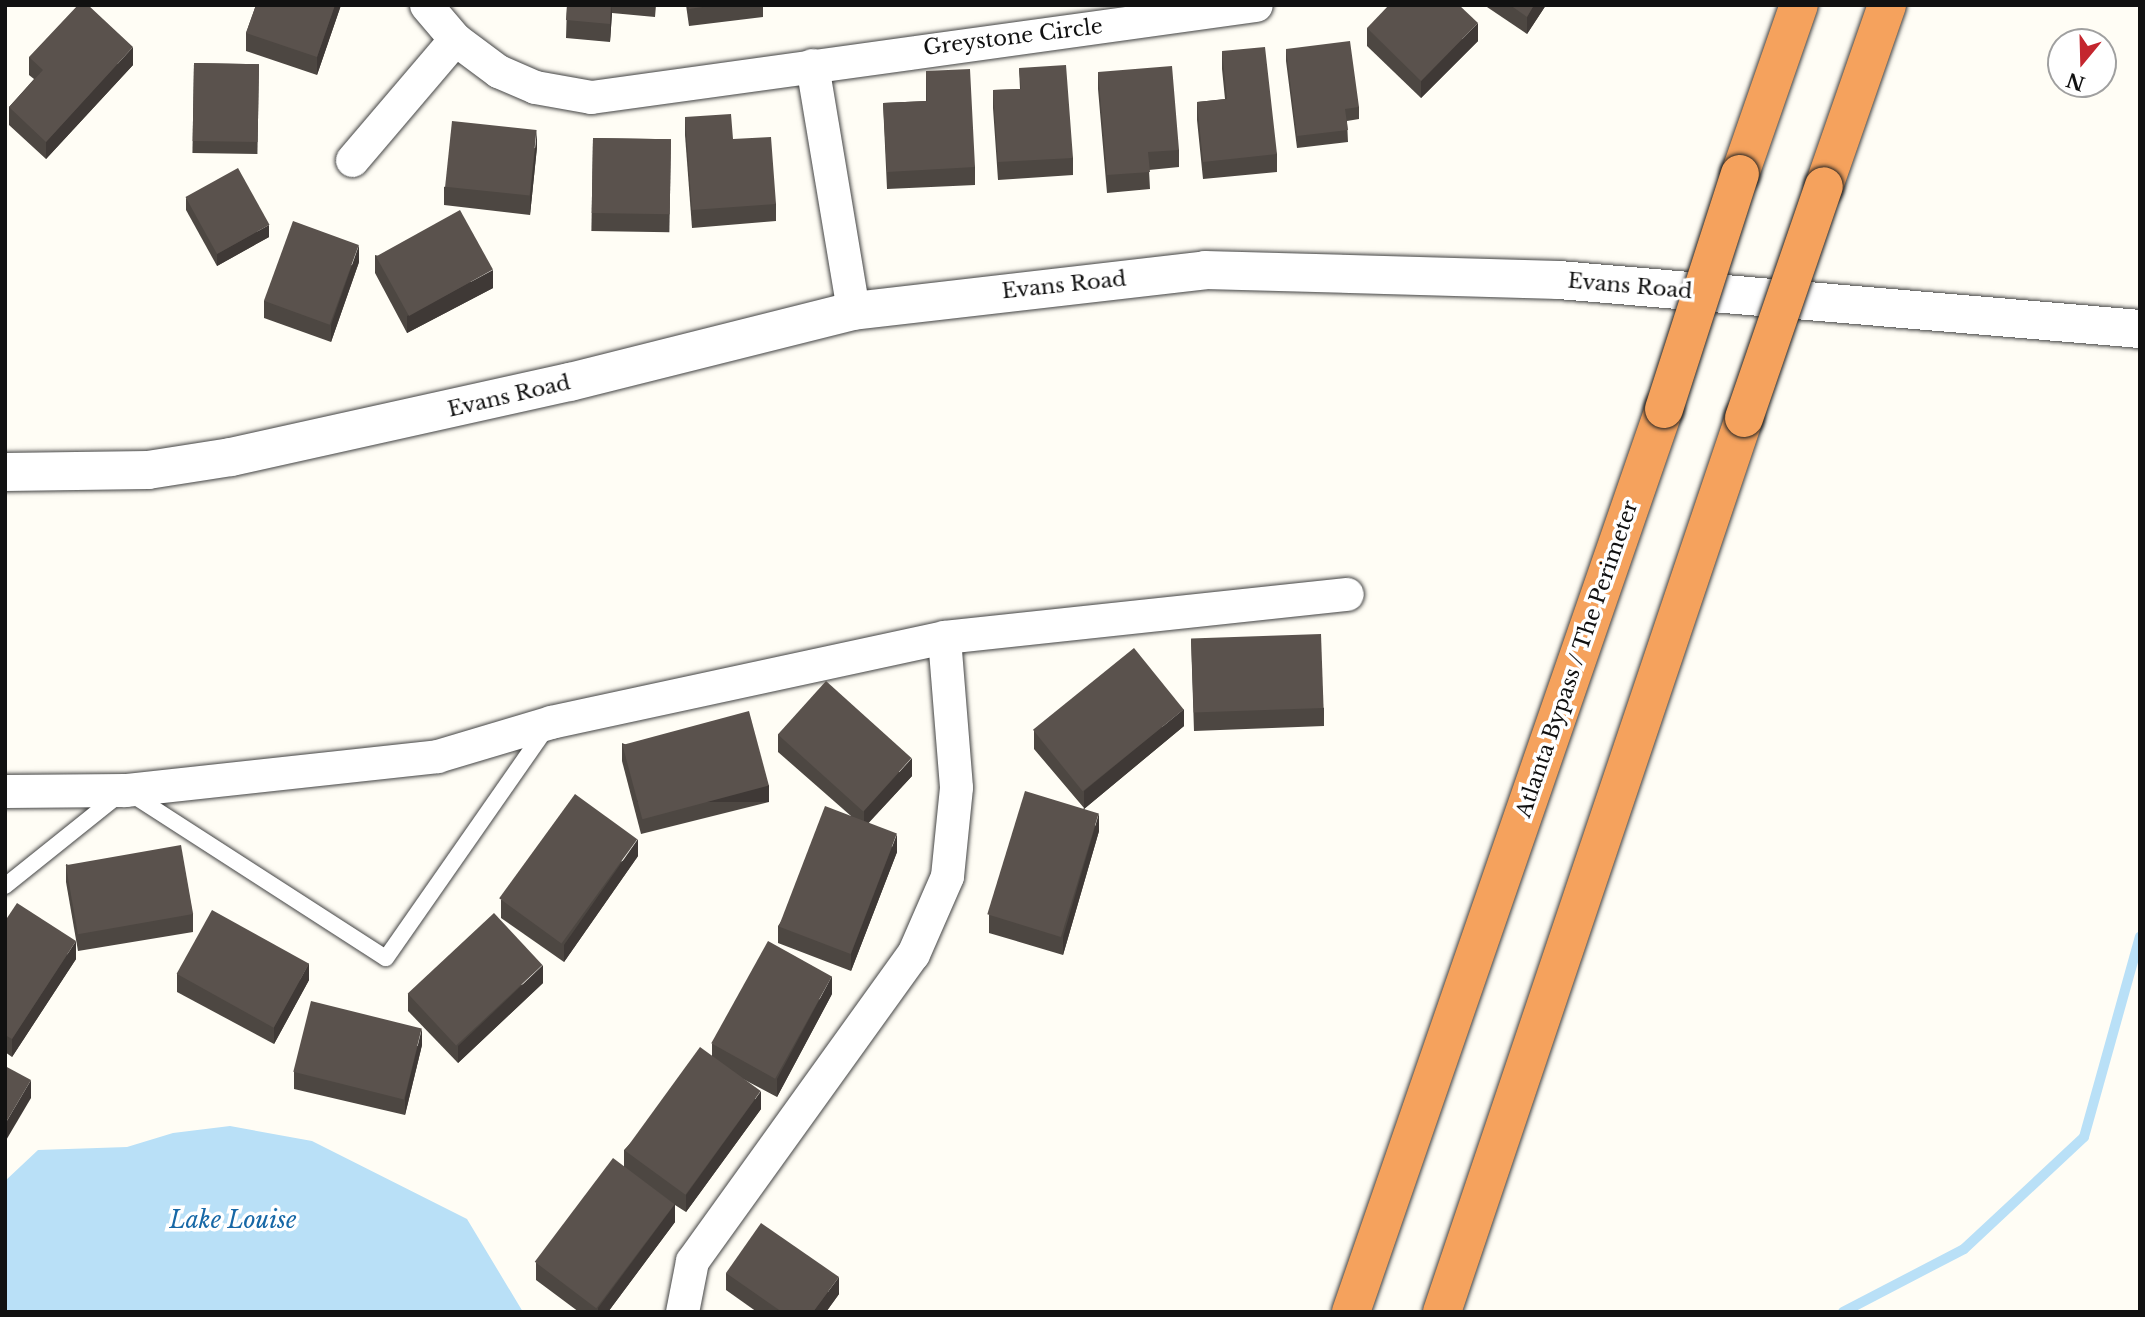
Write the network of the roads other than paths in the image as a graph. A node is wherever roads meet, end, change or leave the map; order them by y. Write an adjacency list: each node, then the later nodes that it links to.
1 (426, 5): 5 (street, Greystone Circle)
2 (1256, 5): 6 (street, Greystone Circle)
3 (1799, 5): 18 (highway, Atlanta Bypass / The Perimeter, bridge)
4 (1887, 5): 19 (highway, bridge)
5 (455, 39): 6 (street, Greystone Circle); 7 (street)
6 (813, 65): 8 (street)
7 (352, 160)
8 (853, 311): 9 (street, Evans Road); 10 (street, Evans Road)
9 (2140, 329)
10 (5, 472)
11 (1347, 594): 12 (street)
12 (944, 637): 13 (street); 17 (street)
13 (551, 722): 14 (street); 14 (lane)
14 (125, 790): 15 (street); 16 (lane)
15 (5, 791)
16 (5, 886)
17 (682, 1312)
18 (1351, 1312)
19 (1442, 1312)

